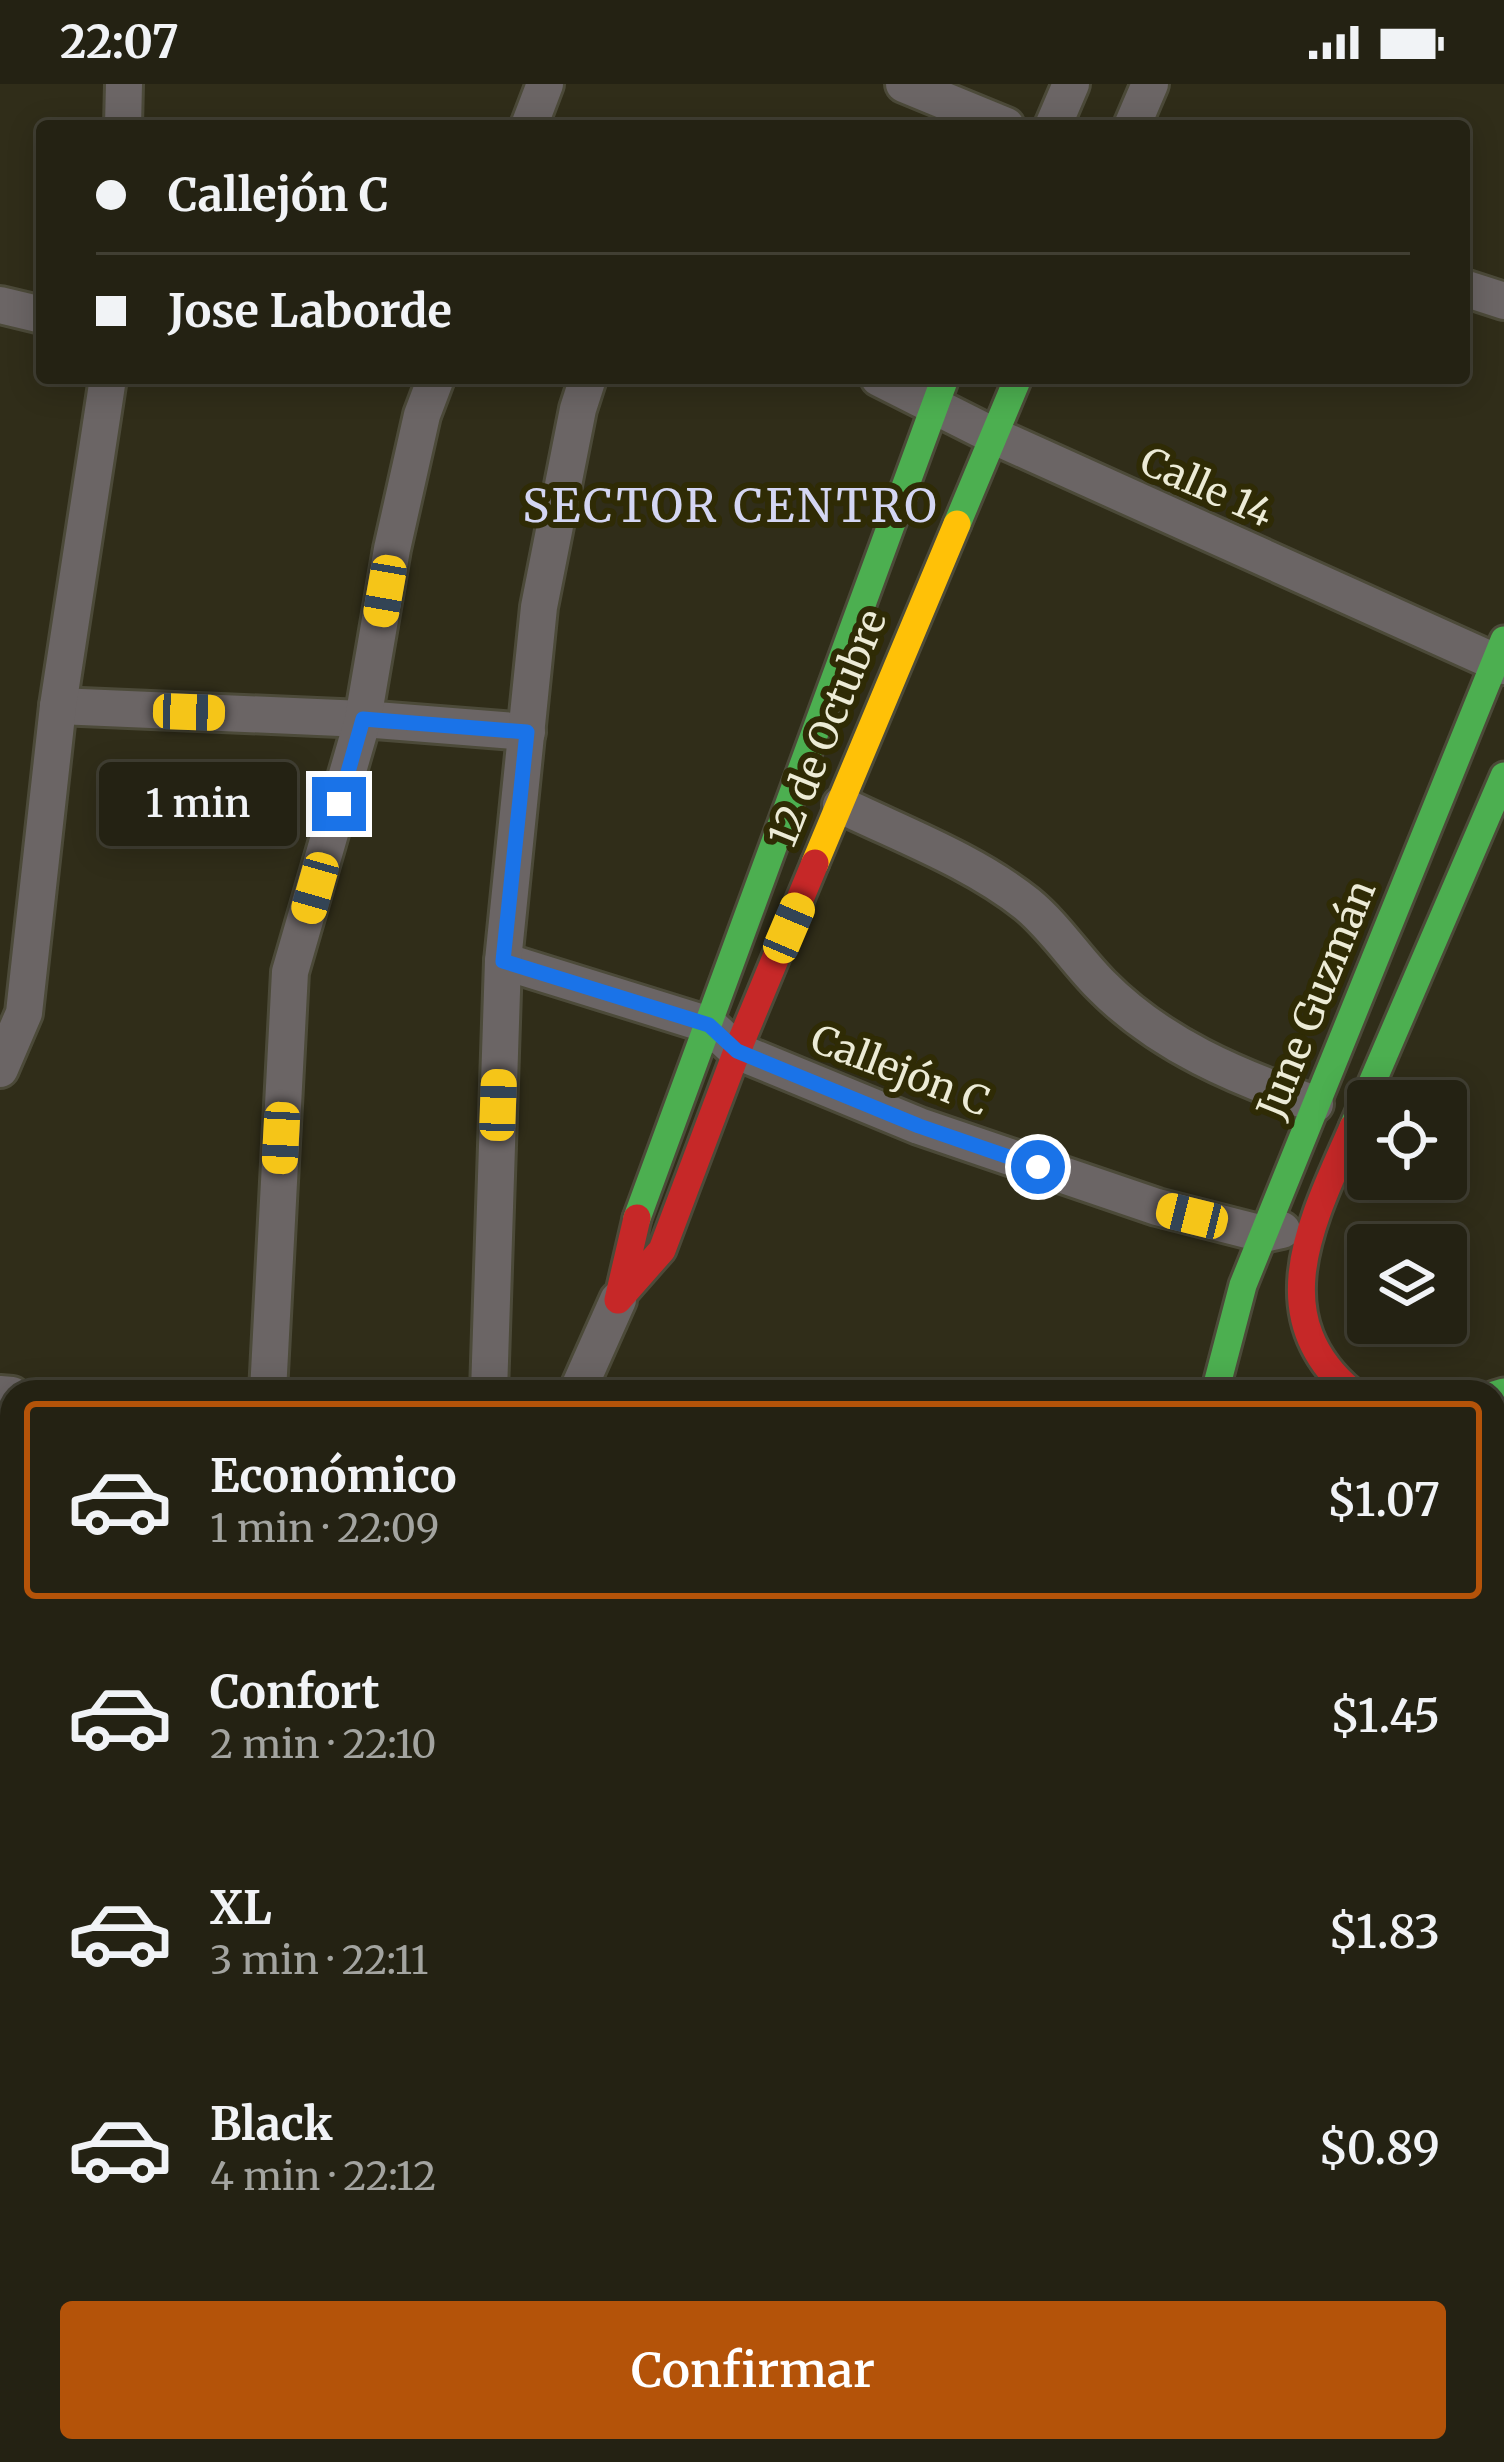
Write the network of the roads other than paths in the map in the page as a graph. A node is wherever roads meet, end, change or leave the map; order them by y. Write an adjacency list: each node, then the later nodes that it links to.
1 (124, 84): 6 (street)
2 (545, 84): 7 (street)
3 (904, 84): 8 (street)
4 (1071, 84): 9 (street)
5 (1150, 84): 10 (street)
6 (123, 120)
7 (532, 120)
8 (991, 120)
9 (1056, 120)
10 (1135, 120)
11 (1470, 289): 12 (street)
12 (1504, 301)
13 (0, 304): 14 (street)
14 (36, 313)
15 (107, 384): 23 (street)
16 (434, 384): 24 (street)
17 (586, 384): 25 (street)
18 (905, 384): 20 (street, Calle 14)
19 (1015, 384): 21 (street, 12 de Octubre)
20 (939, 392): 21 (street, Calle 14); 29 (street, 12 de Octubre)
21 (992, 435): 22 (street, Calle 14); 27 (street, 12 de Octubre)
22 (1501, 656): 32 (street, June Guzmán)
23 (58, 706): 24 (street); 31 (street)
24 (363, 719): 25 (street); 36 (street)
25 (527, 732): 28 (street)
26 (1504, 776): 33 (street, June Guzmán)
27 (842, 806): 30 (street, 12 de Octubre); 32 (street)
28 (503, 961): 29 (street); 37 (street)
29 (709, 1025): 30 (street); 35 (street, 12 de Octubre)
30 (737, 1051): 34 (street, Callejón C); 35 (street, 12 de Octubre)
31 (0, 1069)
32 (1315, 1104): 34 (street, June Guzmán)
33 (1310, 1226): 34 (street, Callejón C); 40 (street, June Guzmán)
34 (1263, 1234): 39 (street, June Guzmán)
35 (618, 1300): 38 (street, 12 de Octubre)
36 (269, 1380)
37 (489, 1380)
38 (583, 1380)
39 (1218, 1380)
40 (1340, 1380)

